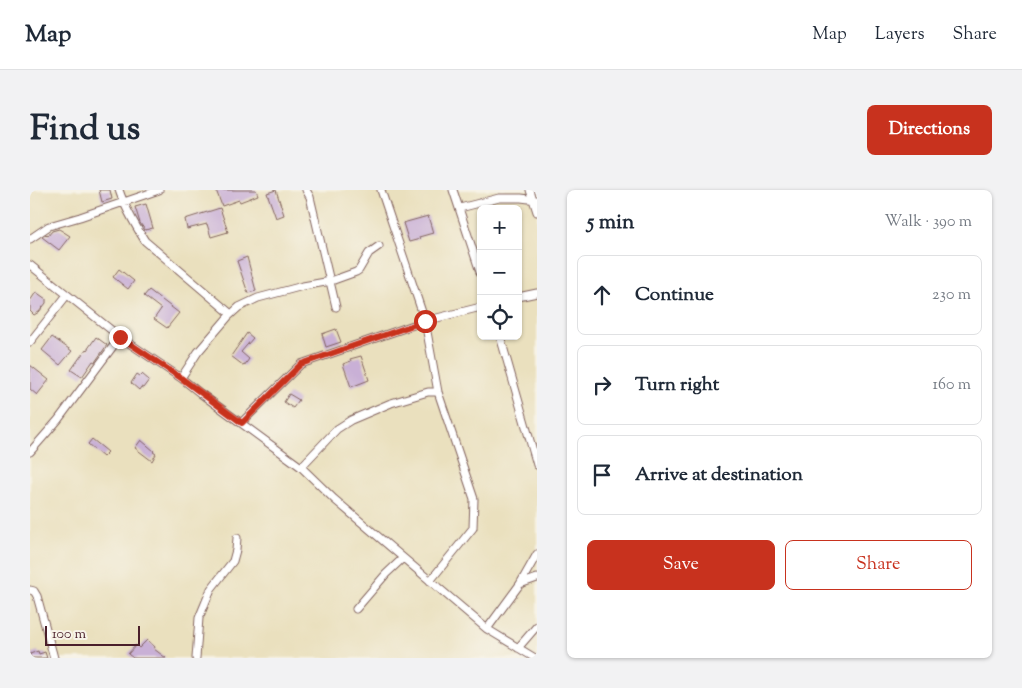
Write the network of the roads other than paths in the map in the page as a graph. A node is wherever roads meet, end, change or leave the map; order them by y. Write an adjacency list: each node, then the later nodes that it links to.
1 (119, 190): 8 (street)
2 (159, 190): 8 (street)
3 (306, 190): 15 (street)
4 (381, 190): 22 (street)
5 (453, 190): 9 (street)
6 (530, 190): 7 (street)
7 (536, 200): 9 (street); 10 (street)
8 (123, 202): 11 (street); 21 (street)
9 (460, 208): 13 (street)
10 (537, 212)
11 (30, 239)
12 (379, 246): 15 (street)
13 (477, 262)
14 (30, 265): 17 (street)
15 (331, 282): 19 (street); 21 (street)
16 (537, 293): 18 (street)
17 (67, 295): 23 (street); 25 (street)
18 (522, 296)
19 (336, 307)
20 (477, 308): 22 (street)
21 (231, 314): 26 (street)
22 (425, 321): 27 (street); 28 (street)
23 (120, 337): 26 (street); 29 (street)
24 (501, 340): 30 (street)
25 (30, 342)
26 (181, 378): 28 (street)
27 (438, 392): 31 (street); 36 (street)
28 (242, 423): 31 (street)
29 (30, 452)
30 (537, 465)
31 (301, 467): 34 (street)
32 (236, 538): 44 (street)
33 (537, 554): 37 (street)
34 (403, 558): 36 (street); 39 (street)
35 (537, 578): 37 (street)
36 (430, 580): 41 (street)
37 (520, 584): 41 (street)
38 (30, 590): 43 (street)
39 (356, 609)
40 (537, 626): 42 (street)
41 (487, 629): 42 (street)
42 (518, 648): 45 (street)
43 (54, 658)
44 (196, 658)
45 (535, 658)

